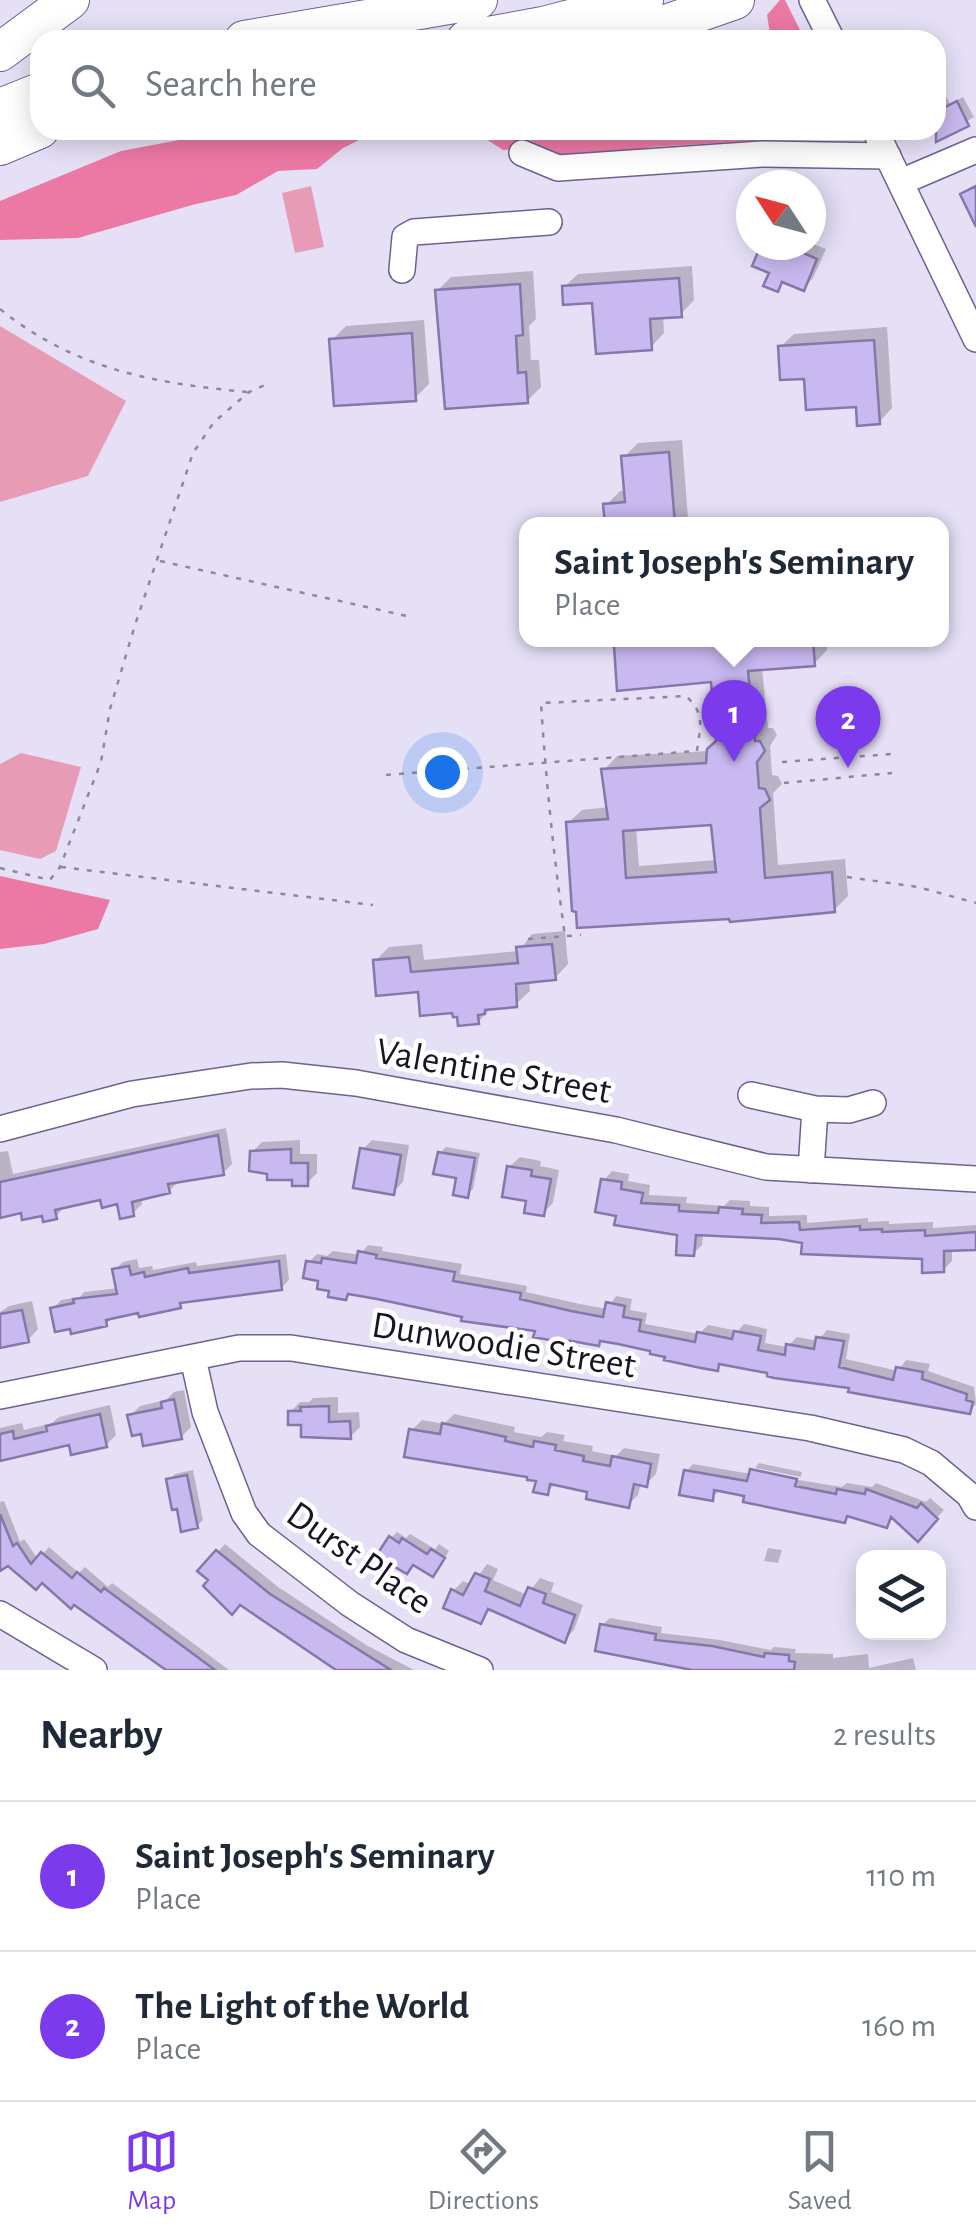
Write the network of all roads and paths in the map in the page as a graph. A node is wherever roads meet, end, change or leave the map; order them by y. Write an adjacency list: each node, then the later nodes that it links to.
1 (70, 0): 10 (highway)
2 (644, 0): 7 (highway)
3 (736, 0): 8 (highway)
4 (812, 0): 9 (street)
5 (466, 1): 6 (highway)
6 (301, 30)
7 (520, 30)
8 (649, 30)
9 (827, 30)
10 (0, 52)
11 (30, 96): 12 (highway)
12 (0, 108)
13 (30, 133): 15 (highway)
14 (880, 140): 18 (street)
15 (0, 146)
16 (976, 150): 19 (street)
17 (522, 153): 18 (street)
18 (888, 156): 19 (street)
19 (901, 182): 23 (street)
20 (549, 222): 21 (street)
21 (402, 270)
22 (0, 309): 25 (path)
23 (976, 339)
24 (266, 385): 25 (path)
25 (249, 392): 26 (path)
26 (159, 561): 27 (path); 34 (path)
27 (407, 616)
28 (892, 754): 29 (path)
29 (782, 762)
30 (545, 764): 30 (path); 32 (path); 40 (path)
31 (892, 772): 33 (path)
32 (386, 774)
33 (784, 783)
34 (60, 867): 35 (path); 38 (path)
35 (0, 868)
36 (848, 877): 37 (path)
37 (976, 903)
38 (373, 904)
39 (580, 935): 40 (path)
40 (565, 936): 41 (path)
41 (528, 939)
42 (750, 1095): 44 (street)
43 (873, 1103): 44 (street)
44 (816, 1109): 46 (street)
45 (0, 1129): 46 (street, Valentine Street)
46 (811, 1170): 47 (street, Valentine Street)
47 (976, 1178)
48 (194, 1358): 49 (street, Dunwoodie Street); 50 (street, Dunwoodie Street); 53 (street, Durst Place)
49 (0, 1396)
50 (976, 1507)
51 (0, 1614): 52 (street)
52 (94, 1670)
53 (480, 1670)

